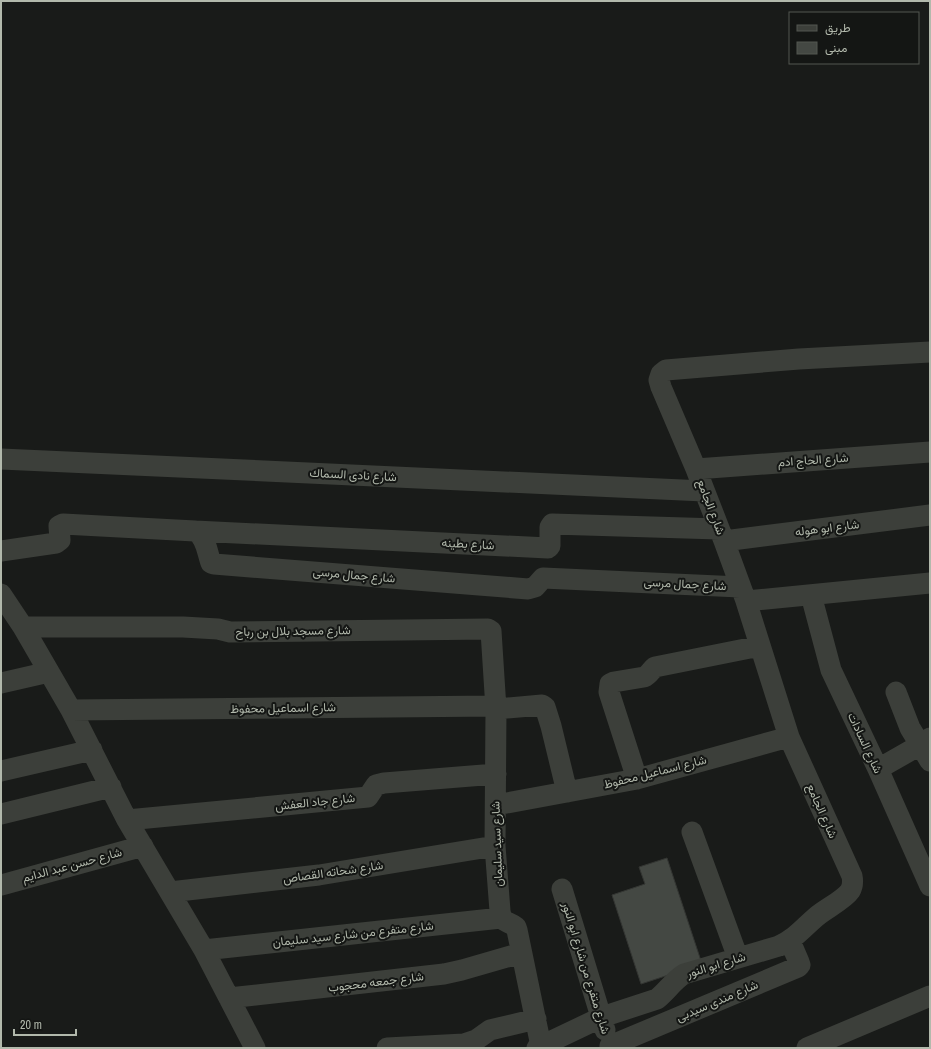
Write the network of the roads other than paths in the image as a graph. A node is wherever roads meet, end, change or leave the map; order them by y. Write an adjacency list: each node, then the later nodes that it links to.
1 (930, 352): 4 (street, شارع الجامع)
2 (930, 452): 4 (street, شارع الحاج ادم)
3 (1, 459): 5 (street, شارع نادى السماك)
4 (696, 469): 5 (street, شارع الجامع)
5 (704, 490): 8 (street, شارع الجامع)
6 (930, 515): 8 (street, شارع ابو هوله)
7 (195, 531): 8 (street, شارع بطينه); 9 (street); 11 (street, شارع جمال مرسى)
8 (721, 535): 11 (street, شارع الجامع)
9 (1, 551)
10 (930, 583): 12 (street)
11 (743, 594): 12 (street); 16 (street, شارع الجامع)
12 (811, 596): 25 (street, شارع السادات)
13 (4, 604): 14 (street)
14 (23, 627): 15 (street, شارع مسجد بلال بن رباح); 17 (street)
15 (491, 631): 20 (street, شارع سيد سليمان)
16 (760, 646): 22 (street, شارع الجامع); 28 (street)
17 (49, 672): 18 (street); 21 (street)
18 (1, 683)
19 (896, 692): 23 (street)
20 (496, 708): 21 (street, شارع اسماعيل محفوظ); 27 (street, شارع سيد سليمان); 30 (street, شارع اسماعيل محفوظ)
21 (70, 710): 24 (street)
22 (789, 737): 28 (street, شارع اسماعيل محفوظ); 41 (street, شارع الجامع)
23 (927, 748): 25 (street)
24 (92, 750): 26 (street); 29 (street)
25 (878, 769): 38 (street, شارع السادات)
26 (1, 771)
27 (496, 774): 31 (street, شارع سيد سليمان); 33 (street, شارع جاد العفش)
28 (637, 780): 30 (street, شارع اسماعيل محفوظ)
29 (111, 787): 32 (street); 33 (street)
30 (567, 792): 31 (street, شارع اسماعيل محفوظ)
31 (496, 805): 36 (street, شارع سيد سليمان)
32 (1, 814)
33 (127, 820): 35 (street)
34 (692, 832): 46 (street)
35 (143, 846): 37 (street, شارع حسن عبد الدايم); 40 (street)
36 (495, 846): 40 (street, شارع شحاته القصاص); 42 (street, شارع سيد سليمان)
37 (1, 885)
38 (930, 886)
39 (562, 889): 49 (street, شارع متفرع من شارع ابو النور)
40 (170, 892): 44 (street)
41 (848, 893): 43 (street, شارع ابو النور)
42 (501, 918): 44 (street, شارع متفرع من شارع سيد سليمان); 45 (street)
43 (790, 941): 46 (street, شارع ابو النور); 52 (street, شارع مندى سيدبى)
44 (204, 950): 48 (street)
45 (522, 953): 48 (street, شارع جمعه محجوب); 50 (street)
46 (738, 958): 49 (street, شارع ابو النور)
47 (930, 996): 55 (street)
48 (229, 998): 53 (street)
49 (602, 1017): 51 (street, شارع ابو النور); 52 (street, شارع متفرع من شارع ابو النور)
50 (536, 1019): 51 (street); 54 (street)
51 (539, 1047)
52 (610, 1047)
53 (255, 1048)
54 (387, 1048)
55 (807, 1048)

